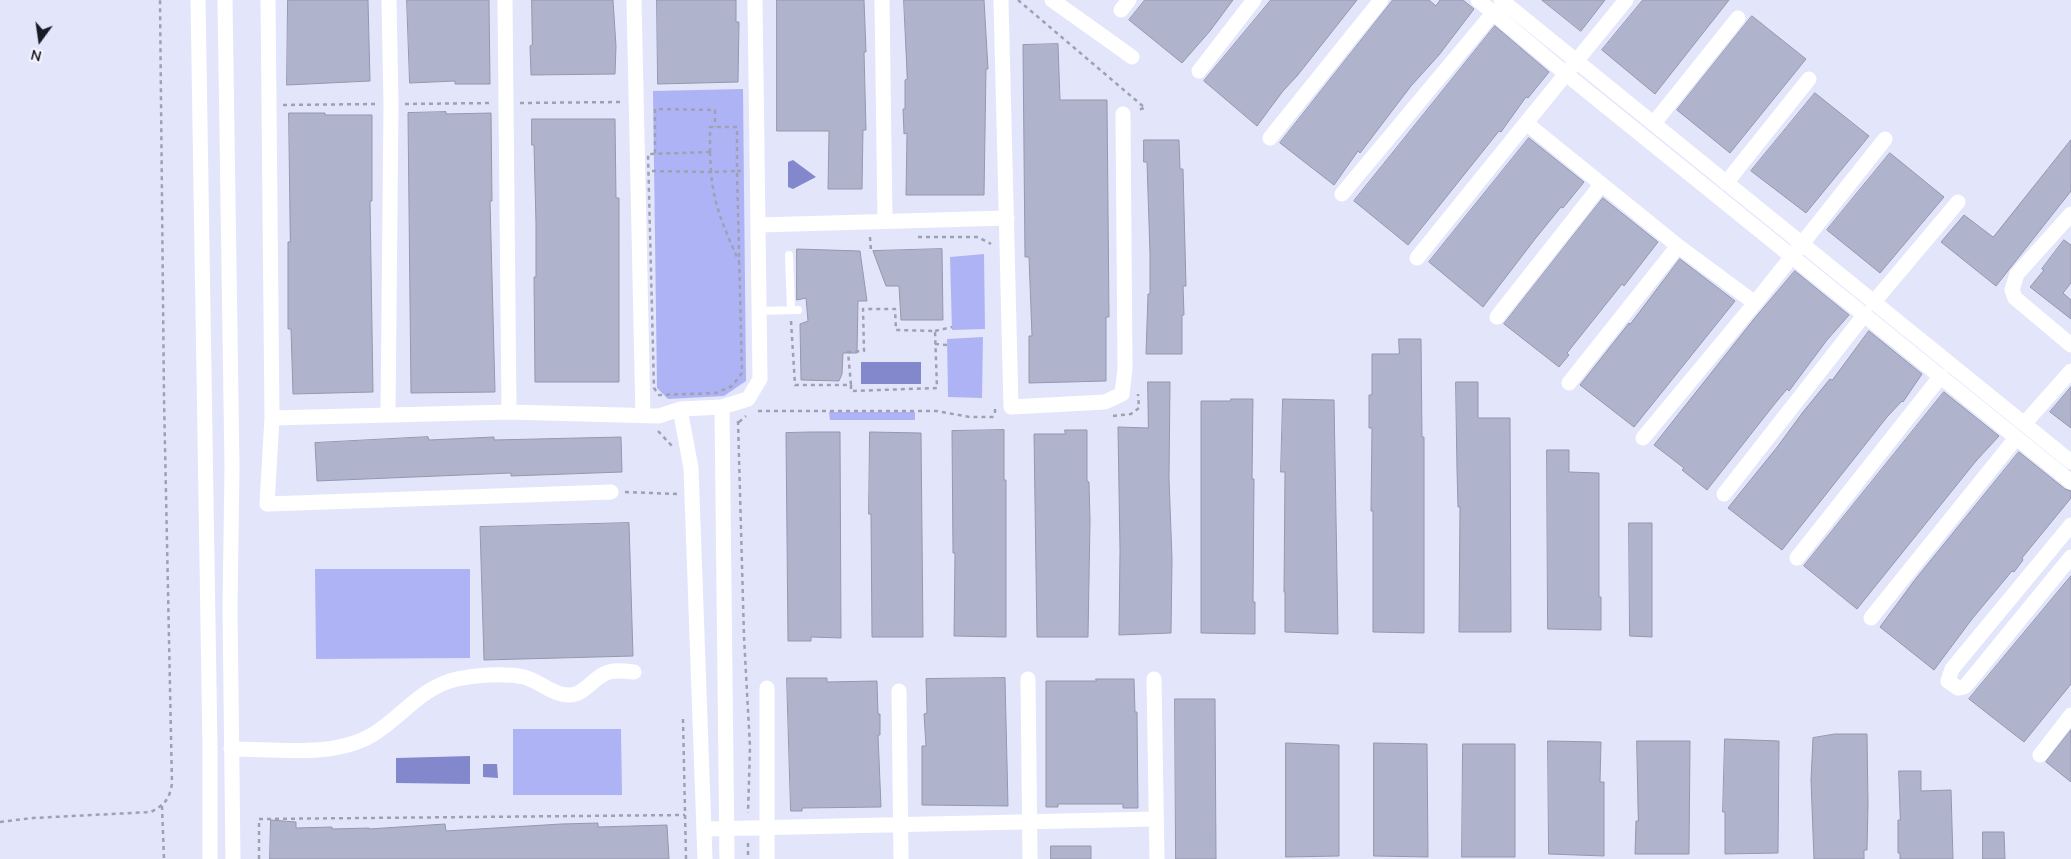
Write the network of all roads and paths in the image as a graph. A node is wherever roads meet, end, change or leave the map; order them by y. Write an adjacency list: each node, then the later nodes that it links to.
1 (160, 0): 106 (path)
2 (198, 0): 40 (street)
3 (224, 0): 41 (street)
4 (268, 0): 27 (street)
5 (388, 0): 26 (street)
6 (505, 0): 25 (street)
7 (634, 0): 24 (street)
8 (755, 0): 48 (street)
9 (882, 0): 47 (street)
10 (1018, 0): 28 (path)
11 (1052, 0): 19 (street)
12 (1254, 0): 21 (street)
13 (1381, 0): 32 (street)
14 (1478, 0): 17 (street)
15 (1626, 0): 20 (street)
16 (1001, 1): 46 (street)
17 (1501, 3): 20 (street); 22 (street); 43 (street)
18 (1738, 18): 30 (street)
19 (1132, 57)
20 (1576, 60): 22 (street); 30 (street)
21 (1199, 71)
22 (1566, 74): 29 (street); 54 (street)
23 (1809, 79): 39 (street)
24 (636, 102): 25 (path); 80 (street)
25 (506, 103): 26 (path); 78 (street)
26 (391, 104): 27 (path); 79 (street)
27 (270, 106): 81 (street)
28 (1123, 114): 46 (street)
29 (1526, 123): 42 (street); 58 (street)
30 (1654, 123): 39 (street)
31 (715, 126): 34 (path); 35 (path); 37 (path)
32 (1270, 138)
33 (1885, 139): 54 (street)
34 (710, 152): 35 (path); 38 (path)
35 (655, 153): 36 (path)
36 (648, 171): 38 (path); 59 (path)
37 (737, 171): 38 (path); 59 (path)
38 (710, 172): 59 (path)
39 (1726, 183): 54 (street)
40 (201, 184): 41 (street); 117 (street)
41 (228, 185): 104 (street)
42 (1600, 185): 53 (street); 64 (street)
43 (1342, 194)
44 (1958, 202): 61 (street)
45 (2071, 214): 69 (street)
46 (1008, 218): 47 (street)
47 (885, 221): 48 (street)
48 (759, 225): 63 (street)
49 (870, 237): 50 (path); 52 (path); 55 (path)
50 (877, 237)
51 (912, 237): 56 (path)
52 (861, 238)
53 (1678, 246): 60 (street); 72 (street)
54 (1796, 250): 60 (street); 61 (street)
55 (871, 251)
56 (991, 251)
57 (789, 255): 62 (lane)
58 (1417, 258)
59 (739, 264)
60 (1755, 303): 85 (street)
61 (1869, 309): 71 (street); 83 (street); 92 (street)
62 (794, 310): 63 (lane); 73 (path)
63 (759, 311): 74 (street)
64 (1497, 317)
65 (952, 327): 66 (path)
66 (935, 331): 67 (path); 73 (path)
67 (935, 344): 68 (path); 73 (path)
68 (947, 345)
69 (2071, 345)
70 (2071, 371): 83 (street)
71 (1940, 376): 86 (street); 95 (street)
72 (1569, 383)
73 (852, 385)
74 (722, 407): 76 (street); 113 (street)
75 (995, 407): 77 (path)
76 (680, 409): 80 (street); 115 (street)
77 (752, 410)
78 (509, 412): 79 (street); 80 (street)
79 (388, 414): 81 (street)
80 (643, 416)
81 (272, 418): 91 (street)
82 (739, 422): 114 (path)
83 (2024, 424): 88 (street)
84 (654, 427): 87 (path)
85 (1643, 438)
86 (2016, 438): 89 (street); 96 (street)
87 (677, 452)
88 (2071, 462)
89 (2071, 482)
90 (678, 486): 91 (path)
91 (611, 492)
92 (1724, 494)
93 (2071, 525): 94 (street)
94 (2071, 557)
95 (1797, 558)
96 (1871, 618)
97 (634, 672): 104 (street)
98 (1028, 679): 111 (street)
99 (1154, 680): 108 (street)
100 (767, 688): 112 (street)
101 (899, 690): 110 (street)
102 (2071, 714): 105 (street)
103 (683, 718): 107 (path)
104 (231, 749): 118 (street)
105 (2040, 755)
106 (162, 806): 109 (path); 116 (path)
107 (685, 814): 119 (path); 120 (path)
108 (1156, 819): 111 (street); 127 (street)
109 (0, 822)
110 (902, 823): 111 (street); 112 (street); 125 (street)
111 (1029, 823): 126 (street)
112 (766, 827): 114 (street); 124 (street)
113 (726, 828): 114 (street); 115 (street); 122 (street)
114 (748, 828): 123 (path)
115 (704, 829): 121 (street)
116 (164, 859)
117 (210, 859)
118 (233, 859)
119 (259, 859)
120 (686, 859)
121 (705, 859)
122 (727, 859)
123 (748, 859)
124 (767, 859)
125 (901, 859)
126 (1030, 859)
127 (1157, 859)

